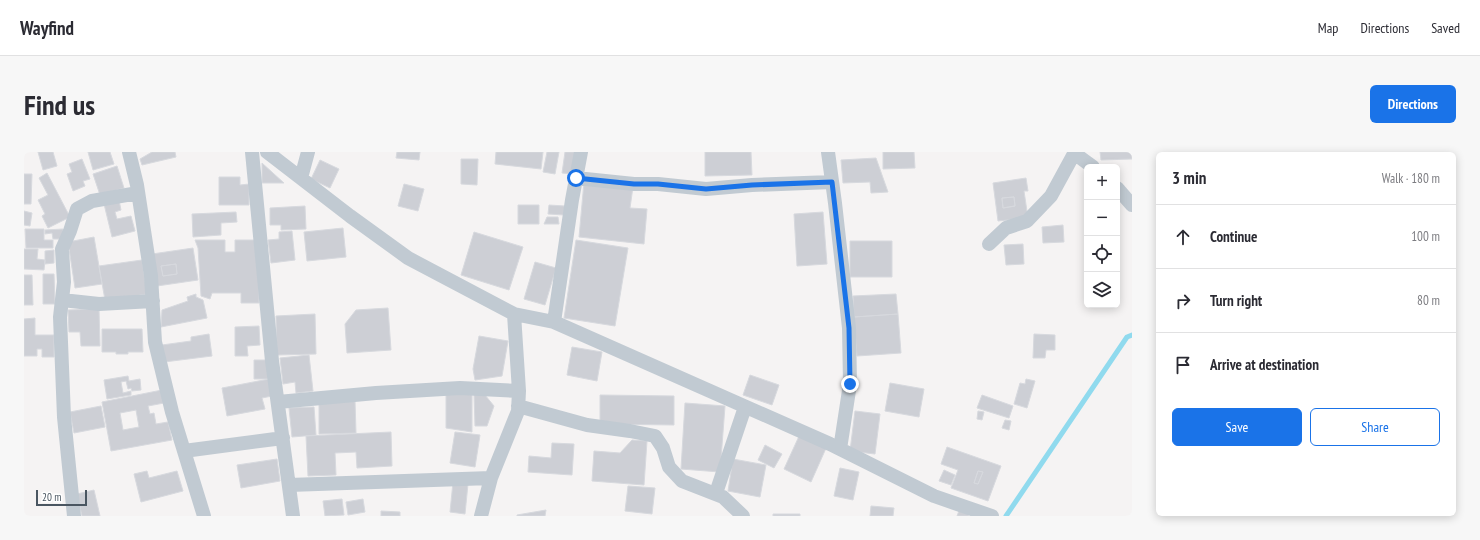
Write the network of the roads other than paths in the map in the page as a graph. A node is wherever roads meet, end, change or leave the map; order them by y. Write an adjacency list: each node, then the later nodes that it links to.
1 (129, 152): 13 (street)
2 (252, 152): 21 (street)
3 (267, 152): 9 (street)
4 (308, 152): 9 (street)
5 (581, 152): 10 (street)
6 (828, 152): 11 (street)
7 (1075, 152): 8 (street); 15 (street)
8 (1089, 164)
9 (301, 178): 18 (street)
10 (576, 178): 11 (street); 19 (street)
11 (832, 182): 25 (street)
12 (1120, 191): 14 (street)
13 (138, 193): 16 (street); 17 (street)
14 (1132, 205)
15 (989, 244)
16 (62, 300): 17 (street); 30 (street)
17 (153, 301): 26 (street)
18 (514, 314): 19 (street); 20 (street)
19 (554, 322): 23 (street)
20 (519, 391): 21 (street); 22 (street)
21 (278, 402): 24 (street)
22 (518, 406): 27 (street); 29 (street)
23 (745, 407): 25 (street); 29 (street)
24 (283, 438): 26 (street); 28 (street)
25 (840, 449): 35 (street)
26 (184, 450): 31 (street)
27 (491, 478): 28 (street); 33 (street)
28 (289, 485): 32 (street)
29 (716, 493): 34 (street)
30 (74, 516)
31 (204, 516)
32 (293, 516)
33 (481, 516)
34 (743, 516)
35 (992, 516)

